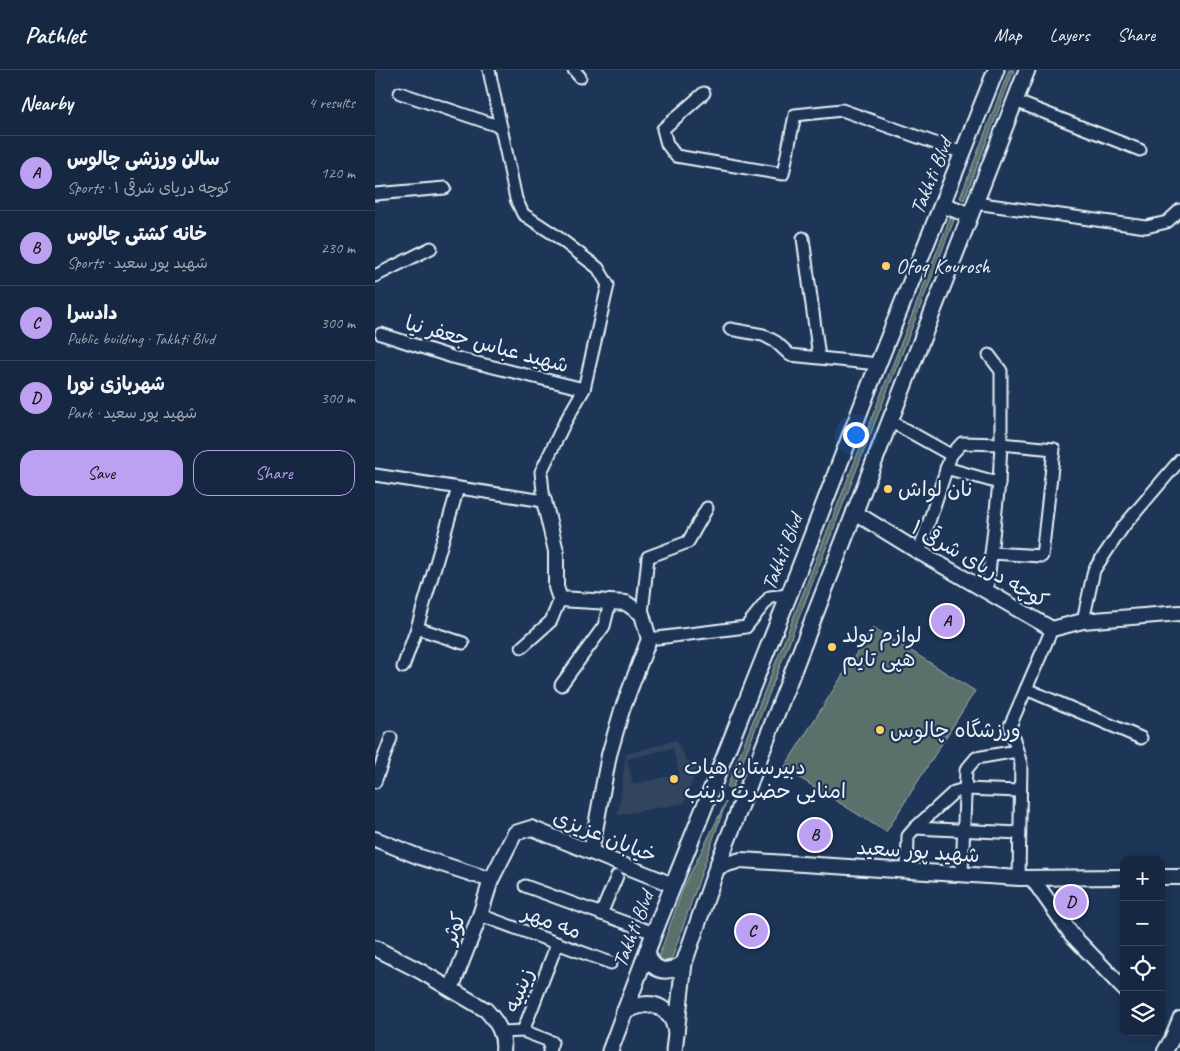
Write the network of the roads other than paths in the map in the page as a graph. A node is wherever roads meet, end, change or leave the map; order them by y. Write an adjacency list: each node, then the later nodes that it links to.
1 (489, 70): 7 (street)
2 (996, 70): 9 (main road, Takhti Blvd)
3 (1027, 70): 6 (main road)
4 (704, 93): 9 (street)
5 (400, 94): 7 (street)
6 (1015, 101): 8 (street); 13 (main road)
7 (501, 127): 23 (street)
8 (1140, 150)
9 (963, 153): 12 (main road, Takhti Blvd)
10 (445, 188): 11 (street)
11 (375, 194)
12 (943, 205): 13 (main road); 22 (main road, Takhti Blvd)
13 (973, 209): 14 (street); 24 (main road)
14 (1180, 210)
15 (803, 238): 21 (street)
16 (431, 248): 17 (street)
17 (375, 276)
18 (730, 329): 21 (street)
19 (381, 334): 23 (street, شهید عباس جعفر نیا)
20 (989, 355): 25 (street)
21 (819, 357): 22 (street)
22 (879, 364): 38 (main road, Takhti Blvd)
23 (584, 389): 32 (street)
24 (889, 421): 26 (street); 34 (main road)
25 (1001, 444): 26 (street); 30 (street); 36 (street)
26 (951, 454): 28 (street)
27 (1180, 460): 43 (street)
28 (946, 468): 30 (street); 35 (street)
29 (375, 475): 31 (street)
30 (999, 483): 36 (street)
31 (458, 488): 32 (street); 44 (street)
32 (544, 501): 39 (street)
33 (707, 508): 42 (street)
34 (854, 512): 35 (street, کوچه دریای شرقی ۱); 62 (main road)
35 (919, 552): 37 (street, کوچه دریای شرقی ۱)
36 (991, 553): 37 (street)
37 (987, 591): 45 (street, کوچه دریای شرقی ۱)
38 (789, 595): 46 (street); 74 (main road, Takhti Blvd)
39 (560, 599): 40 (street); 48 (street)
40 (611, 602): 42 (street); 50 (street)
41 (1180, 613): 43 (street, کوچه دریای شرقی ۱)
42 (642, 614): 46 (street)
43 (1083, 621): 45 (street, کوچه دریای شرقی ۱)
44 (417, 628): 47 (street); 49 (street)
45 (1052, 629): 51 (street)
46 (649, 639): 63 (street)
47 (463, 643)
48 (522, 647)
49 (403, 667)
50 (561, 685)
51 (1026, 689): 53 (street); 54 (street)
52 (391, 738): 55 (street)
53 (1141, 738)
54 (1017, 751): 56 (street); 57 (street)
55 (375, 782)
56 (965, 789): 57 (street); 58 (street); 59 (street)
57 (1021, 791): 60 (street)
58 (915, 828): 59 (street); 66 (street)
59 (964, 830): 60 (street); 67 (street)
60 (1019, 833): 72 (street)
61 (375, 839): 73 (street)
62 (728, 840): 64 (street); 65 (main road)
63 (591, 852): 73 (street, خیابان عزیزی); 74 (street, خیابان عزیزی)
64 (741, 860): 65 (street, شهید پور سعید); 66 (street, شهید پور سعید)
65 (717, 867): 82 (main road)
66 (907, 870): 67 (street, شهید پور سعید)
67 (962, 874): 72 (street, شهید پور سعید)
68 (617, 876): 76 (street)
69 (1120, 877): 72 (street, شهید پور سعید)
70 (1165, 877): 71 (street)
71 (1180, 877)
72 (1026, 878): 84 (street)
73 (491, 880): 77 (street, کوثر)
74 (673, 885): 78 (main road, Takhti Blvd)
75 (525, 886): 76 (street)
76 (601, 914): 78 (street)
77 (480, 916): 79 (street, مه مهر); 85 (street, کوثر)
78 (654, 933): 81 (main road, Takhti Blvd)
79 (557, 944): 83 (street, مه مهر); 88 (street, زینبیه)
80 (375, 948): 85 (street)
81 (647, 951): 82 (main road); 86 (main road, Takhti Blvd)
82 (685, 962): 90 (main road)
83 (611, 963)
84 (1120, 985)
85 (451, 989): 89 (street)
86 (624, 1012): 90 (main road); 94 (main road, Takhti Blvd)
87 (1180, 1019): 91 (street)
88 (523, 1031): 89 (street, زینبیه); 93 (street)
89 (502, 1032): 92 (street)
90 (677, 1033): 95 (main road)
91 (1168, 1045)
92 (503, 1051)
93 (549, 1051)
94 (610, 1051)
95 (674, 1051)

